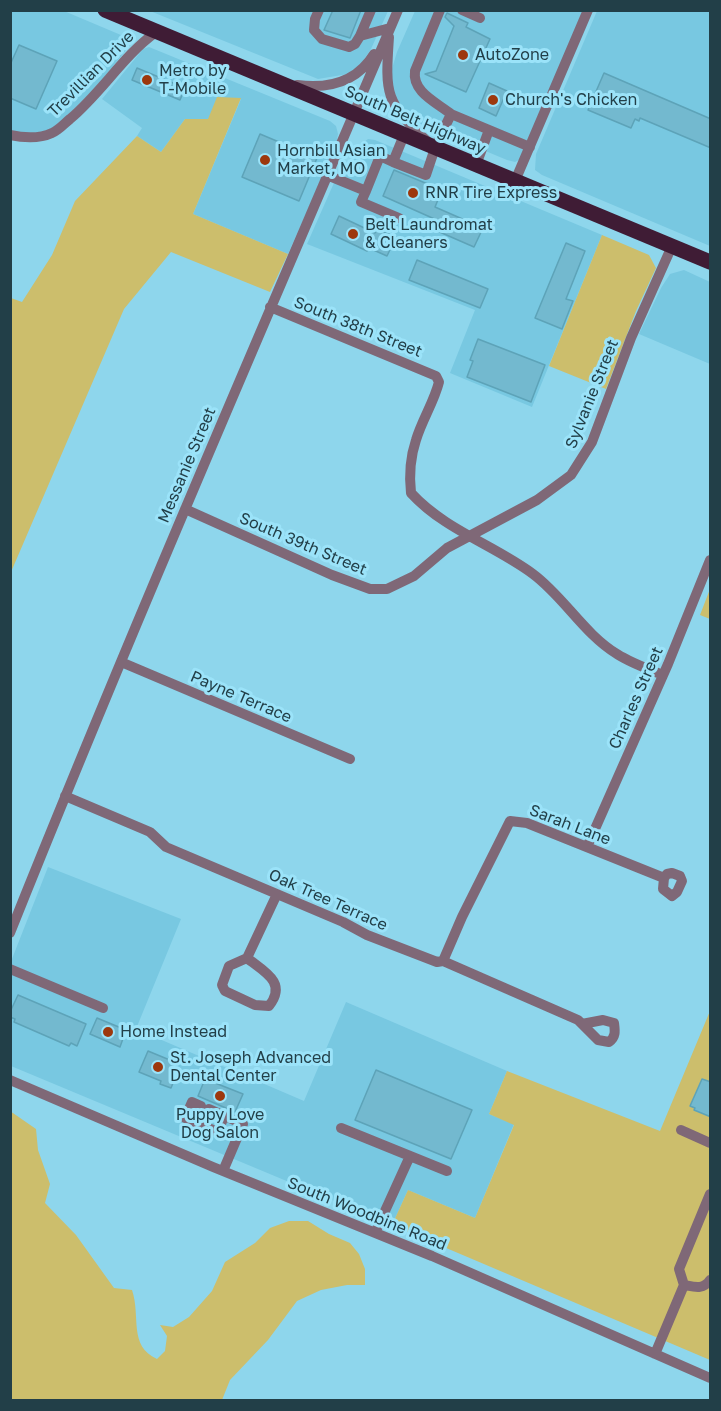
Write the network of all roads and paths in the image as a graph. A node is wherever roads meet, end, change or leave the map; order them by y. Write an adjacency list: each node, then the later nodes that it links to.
1 (105, 10): 10 (main road, South Belt Highway)
2 (319, 10): 11 (street)
3 (371, 10): 11 (street)
4 (398, 10): 9 (street, Messanie Street)
5 (440, 10): 14 (street)
6 (462, 10): 8 (street)
7 (588, 10): 18 (street)
8 (480, 18)
9 (390, 28): 11 (street); 12 (street); 13 (street, Messanie Street); 19 (street)
10 (156, 32): 12 (main road, South Belt Highway); 16 (street, Trevillian Drive)
11 (360, 36)
12 (277, 82): 13 (main road, South Belt Highway)
13 (354, 114): 17 (main road, South Belt Highway); 22 (street, Messanie Street)
14 (451, 114): 15 (street); 19 (street)
15 (489, 130): 18 (street); 21 (street)
16 (10, 135)
17 (404, 135): 19 (main road, South Belt Highway); 20 (street)
18 (530, 147): 23 (street)
19 (435, 148): 20 (street); 21 (main road, South Belt Highway)
20 (393, 162): 24 (street)
21 (476, 165): 23 (main road, South Belt Highway)
22 (327, 175): 24 (street); 28 (street, Messanie Street)
23 (516, 181): 26 (main road, South Belt Highway)
24 (366, 190): 25 (street)
25 (399, 218)
26 (672, 246): 27 (main road, South Belt Highway); 30 (street, Sylvanie Street)
27 (711, 262)
28 (270, 307): 29 (street, Messanie Street); 30 (street, South 38th Street)
29 (185, 509): 30 (street, South 39th Street); 32 (street, Messanie Street)
30 (469, 536): 33 (street)
31 (711, 560): 33 (street, Charles Street)
32 (121, 662): 34 (street, Payne Terrace); 35 (street, Messanie Street)
33 (663, 675): 36 (street, Charles Street)
34 (350, 759)
35 (65, 796): 38 (street, Oak Tree Terrace); 39 (street, Messanie Street)
36 (587, 847): 37 (street, Sarah Lane); 41 (street, Sarah Lane)
37 (664, 878)
38 (277, 894): 40 (street); 41 (street, Oak Tree Terrace)
39 (10, 933)
40 (247, 958): 40 (street)
41 (443, 961): 44 (street, Oak Tree Terrace)
42 (10, 969): 43 (street)
43 (103, 1008)
44 (582, 1024)
45 (10, 1080): 51 (street, South Woodbine Road)
46 (224, 1116): 46 (street); 51 (street)
47 (341, 1128): 50 (street)
48 (681, 1130): 49 (street)
49 (711, 1143)
50 (410, 1156): 52 (street); 54 (street)
51 (223, 1171): 54 (street, South Woodbine Road)
52 (447, 1171)
53 (711, 1194): 56 (street)
54 (375, 1233): 57 (street, South Woodbine Road)
55 (711, 1280): 56 (street)
56 (684, 1285): 57 (street)
57 (654, 1354): 58 (street, South Woodbine Road)
58 (711, 1378)

